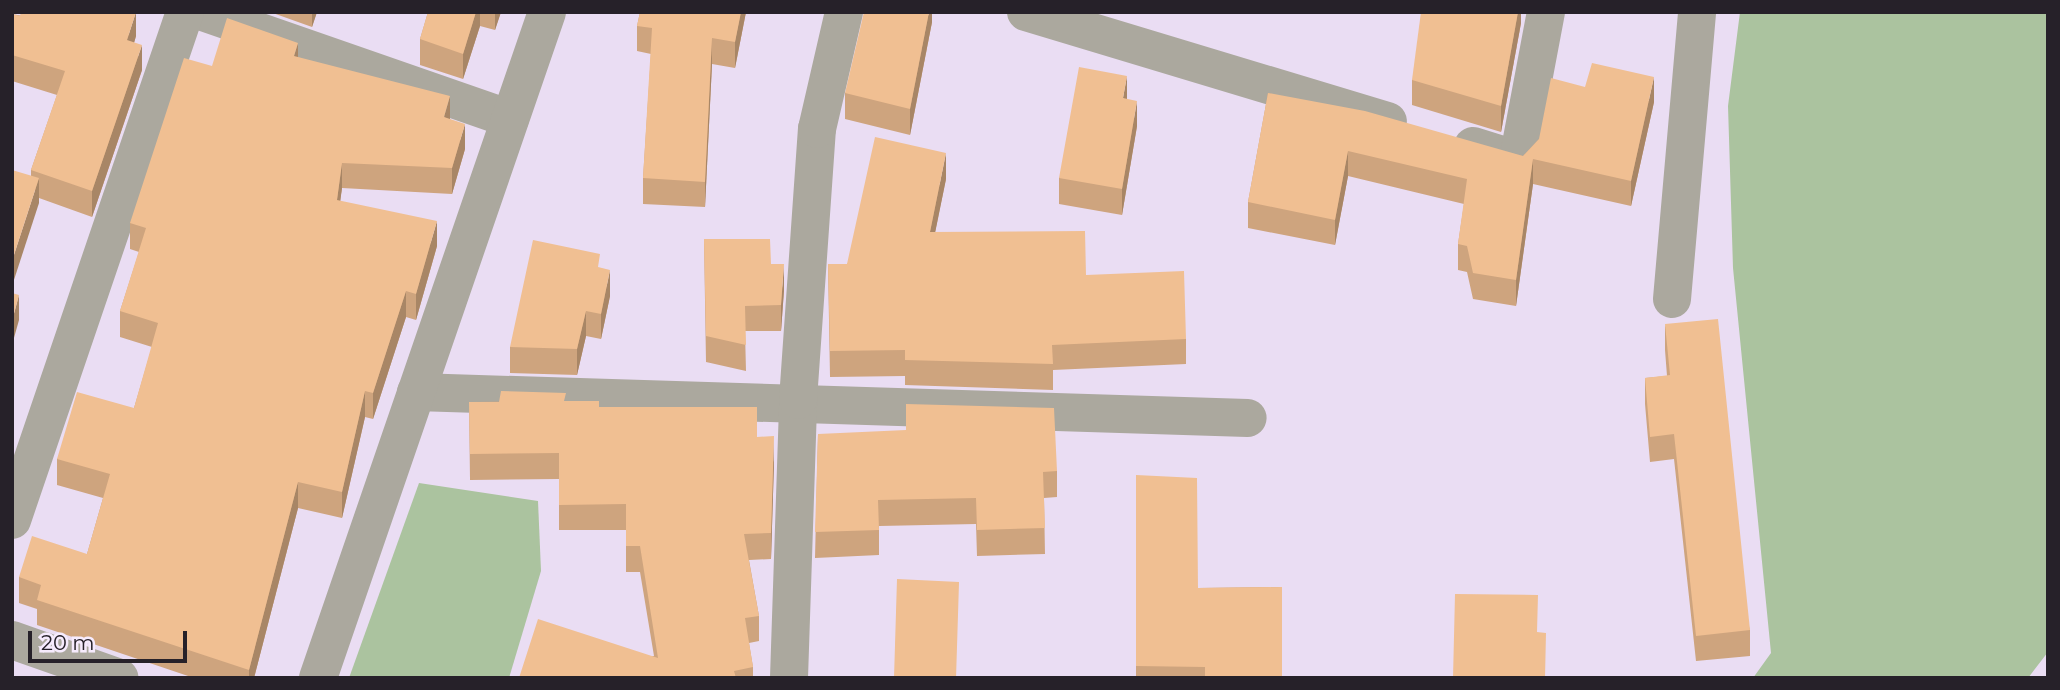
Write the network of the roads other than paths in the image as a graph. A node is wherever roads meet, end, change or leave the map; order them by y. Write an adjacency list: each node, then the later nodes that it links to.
1 (186, 12): 13 (street)
2 (203, 12): 8 (street)
3 (547, 12): 8 (street)
4 (844, 12): 11 (street)
5 (1026, 12): 6 (street)
6 (1546, 12)
7 (1697, 12): 9 (street)
8 (510, 119): 10 (street)
9 (1672, 299)
10 (416, 392): 11 (street); 16 (street)
11 (798, 400): 12 (street); 17 (street)
12 (1248, 418)
13 (12, 520)
14 (12, 640): 15 (street)
15 (120, 678)
16 (318, 678)
17 (789, 678)

